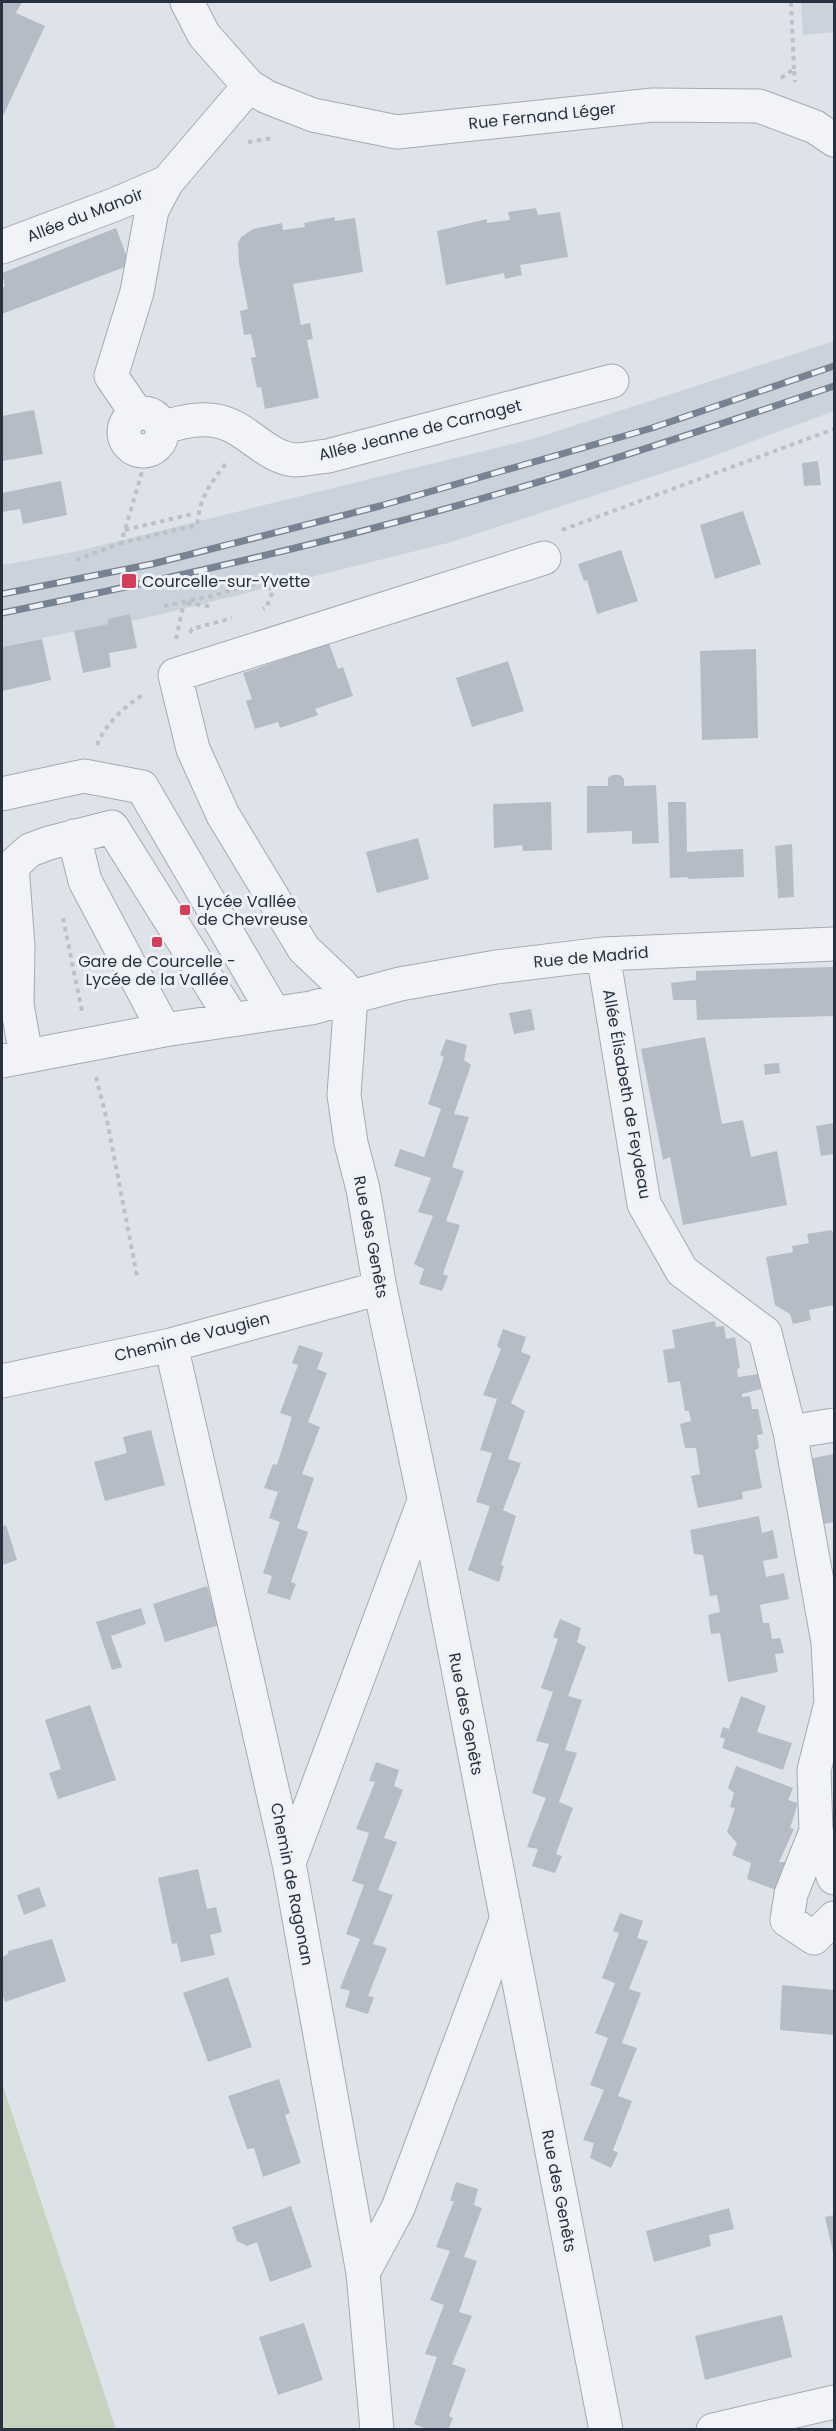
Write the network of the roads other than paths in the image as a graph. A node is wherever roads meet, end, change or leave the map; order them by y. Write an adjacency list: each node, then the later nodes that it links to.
1 (187, 2): 2 (street, Rue Fernand Léger)
2 (249, 86): 3 (street, Rue Fernand Léger); 4 (street)
3 (834, 140)
4 (167, 182): 5 (street, Allée du Manoir); 6 (street, Allée Jeanne de Carnaget)
5 (2, 247)
6 (612, 381)
7 (544, 558): 12 (street)
8 (2, 794): 13 (street)
9 (74, 836): 14 (street); 15 (street); 16 (street)
10 (834, 944): 11 (street, Rue de Madrid)
11 (603, 954): 12 (street, Rue de Madrid); 21 (street, Allée Élisabeth de Feydeau)
12 (351, 997): 13 (street, Rue de Madrid); 17 (street, Rue des Genêts)
13 (274, 1013): 14 (street, Rue de Madrid)
14 (232, 1019): 15 (street, Rue de Madrid)
15 (164, 1030): 16 (street, Rue de Madrid)
16 (14, 1059)
17 (380, 1288): 18 (street, Chemin de Vaugien); 22 (street, Rue des Genêts)
18 (171, 1345): 19 (street, Chemin de Vaugien); 24 (street, Chemin de Ragonan)
19 (2, 1381)
20 (834, 1425): 21 (street)
21 (790, 1432): 23 (street, Allée Élisabeth de Feydeau)
22 (424, 1501): 24 (street); 27 (street, Rue des Genêts)
23 (816, 1831): 25 (street, Allée Élisabeth de Feydeau); 26 (street, Allée Élisabeth de Feydeau)
24 (290, 1863): 28 (street, Chemin de Ragonan)
25 (834, 1878)
26 (834, 1918)
27 (506, 1920): 28 (street); 31 (street, Rue des Genêts)
28 (363, 2273): 30 (street, Chemin de Ragonan)
29 (834, 2402): 32 (street)
30 (377, 2430)
31 (606, 2430)
32 (713, 2430)

